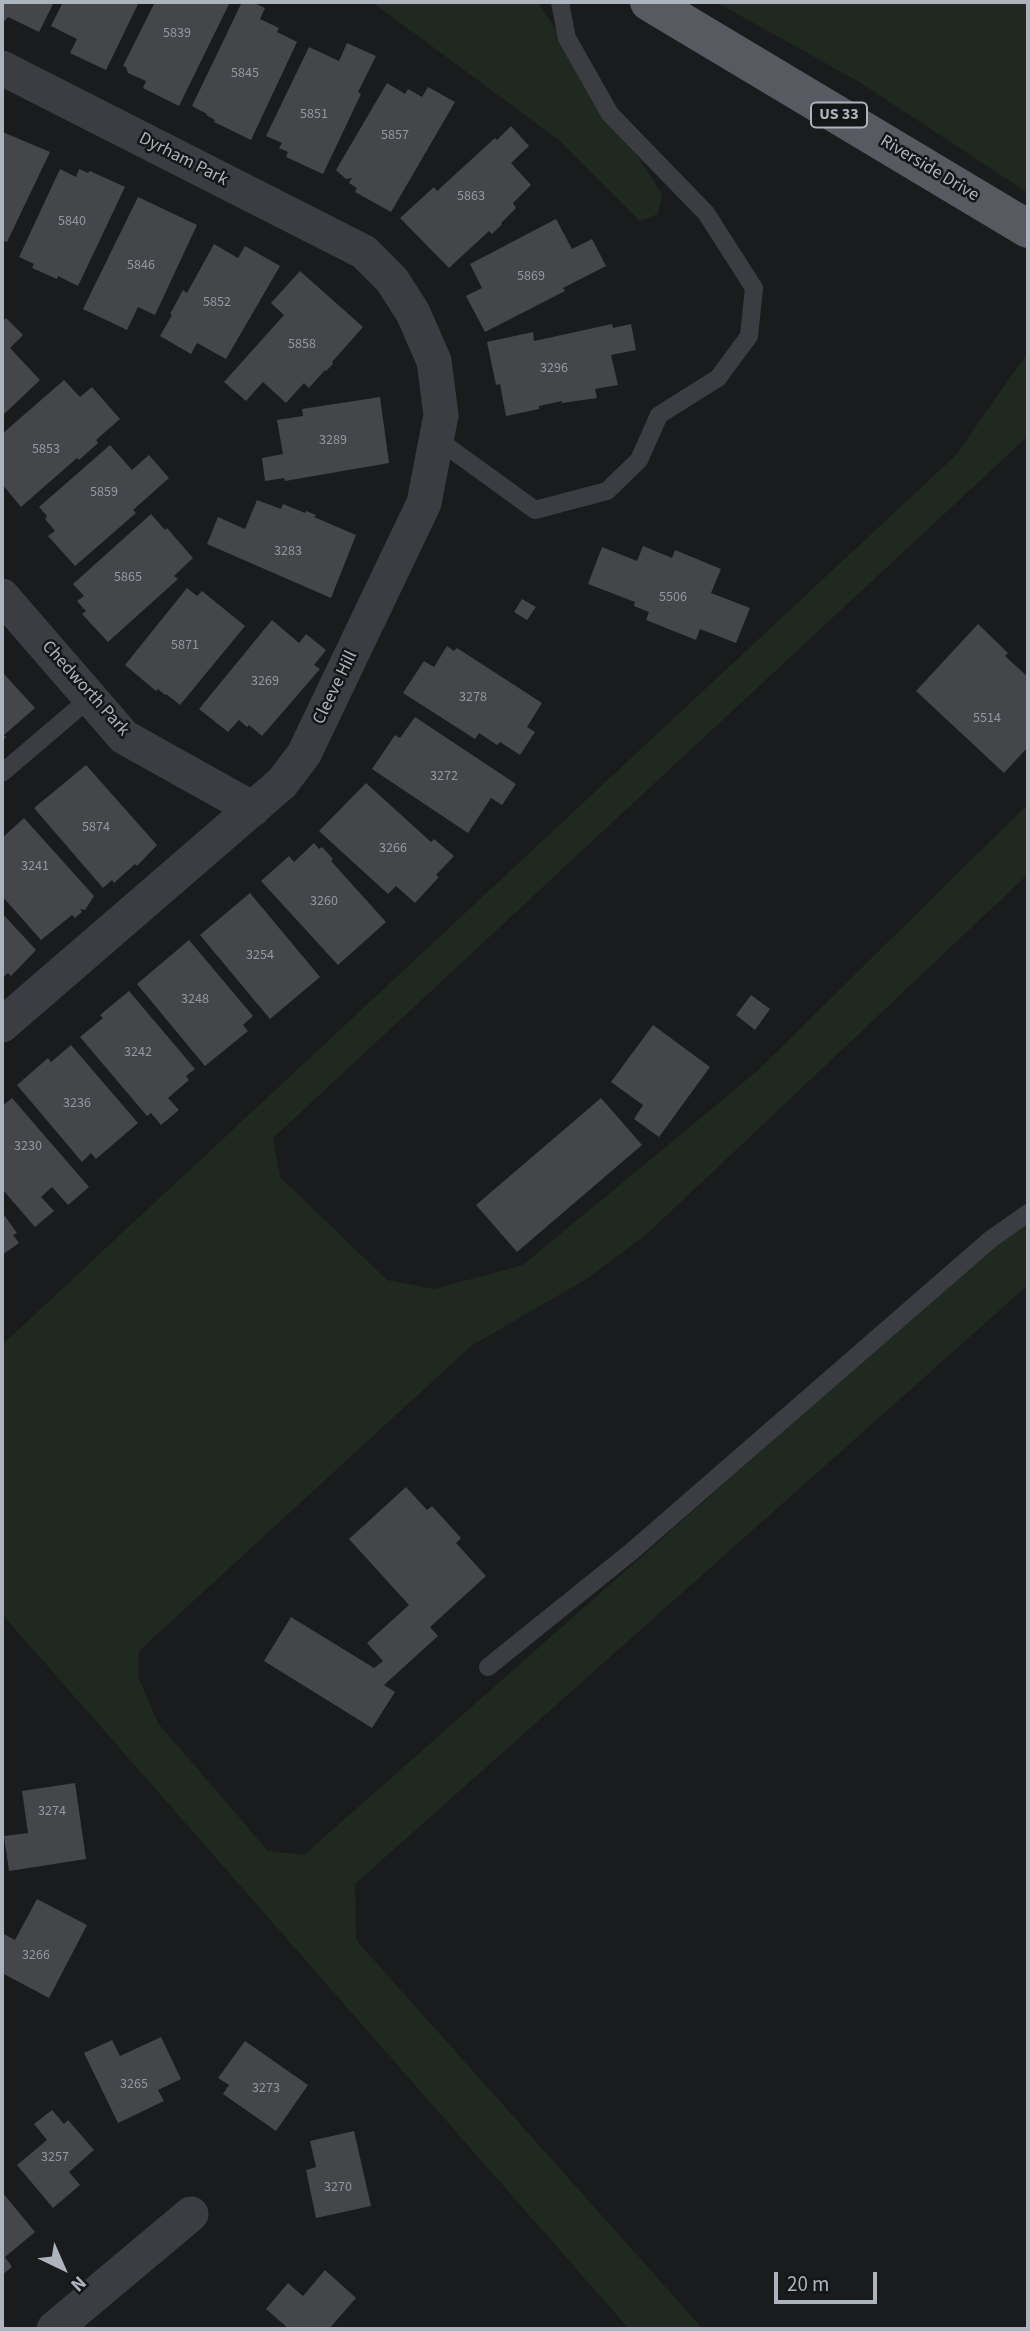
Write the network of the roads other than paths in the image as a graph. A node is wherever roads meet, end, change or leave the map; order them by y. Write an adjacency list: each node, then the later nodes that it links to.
1 (560, 2): 6 (lane)
2 (649, 2): 4 (main road, Riverside Drive / US 33)
3 (2, 68): 5 (street, Dyrham Park)
4 (1028, 229)
5 (364, 252): 6 (street, Cleeve Hill)
6 (436, 439): 10 (street, Cleeve Hill)
7 (2, 596): 8 (street, Chedworth Park)
8 (90, 698): 9 (lane); 10 (street, Chedworth Park)
9 (2, 773)
10 (253, 809): 11 (street, Cleeve Hill)
11 (2, 1025)
12 (1028, 1213): 13 (lane)
13 (488, 1667)
14 (191, 2214): 15 (street)
15 (54, 2329)

